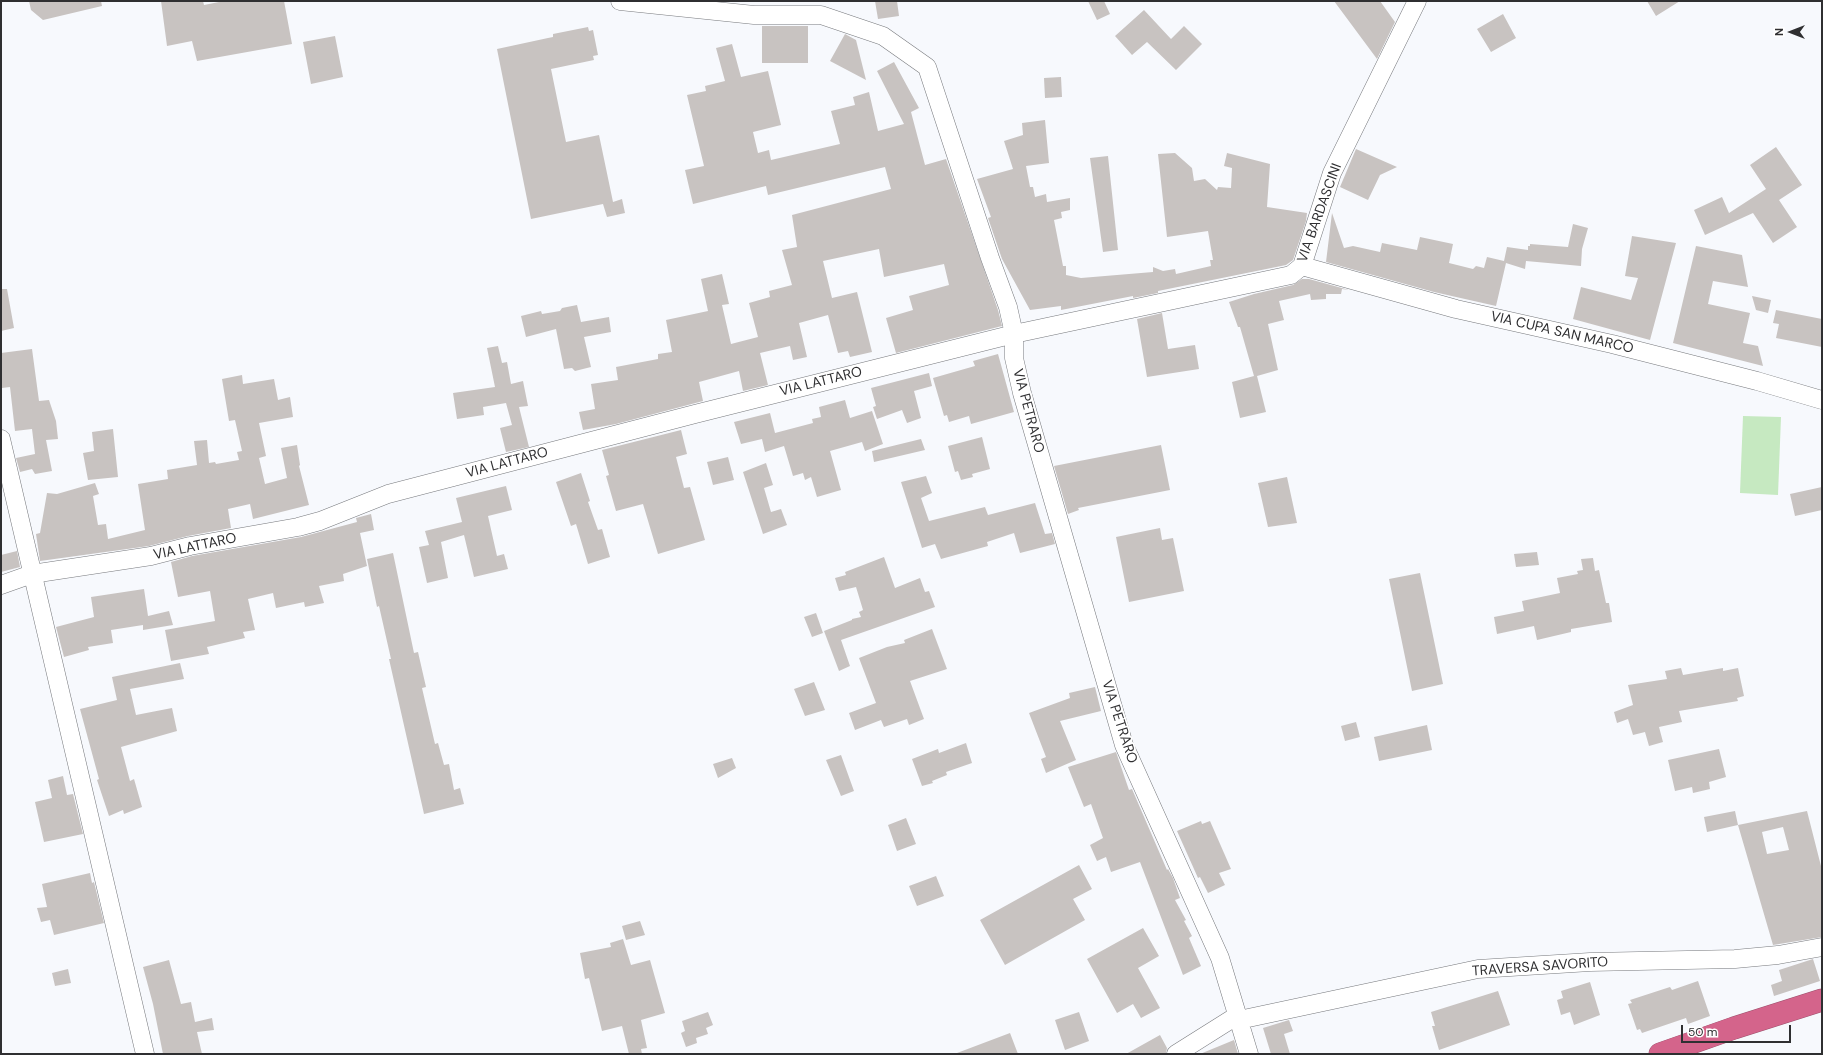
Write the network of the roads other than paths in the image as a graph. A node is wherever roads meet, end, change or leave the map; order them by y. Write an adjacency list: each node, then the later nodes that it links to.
1 (620, 1): 4 (street, VIA PETRARO)
2 (1417, 1): 3 (street, VIA BARDASCINI)
3 (1302, 266): 4 (street, VIA BARDASCINI); 5 (street, VIA CUPA SAN MARCO)
4 (1014, 334): 7 (street, VIA LATTARO); 11 (street, VIA PETRARO)
5 (1822, 400)
6 (1, 440): 7 (street)
7 (32, 574): 8 (street, VIA LATTARO); 12 (street)
8 (1, 585)
9 (1822, 947): 11 (street, TRAVERSA SAVORITO)
10 (1822, 1000): 15 (highway)
11 (1238, 1018): 13 (street, TRAVERSA SAVORITO); 14 (street, VIA PETRARO)
12 (145, 1054)
13 (1176, 1054)
14 (1249, 1054)
15 (1660, 1054)

